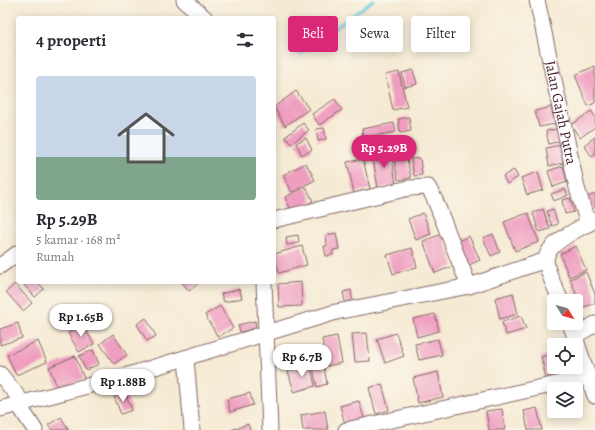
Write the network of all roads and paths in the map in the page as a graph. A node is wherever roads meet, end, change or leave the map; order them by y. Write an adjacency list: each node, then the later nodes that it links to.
1 (184, 0): 3 (street)
2 (537, 0): 5 (street, Jalan Gajah Putra)
3 (203, 16)
4 (276, 220): 10 (street)
5 (592, 222): 7 (street)
6 (16, 254): 8 (street)
7 (546, 260): 10 (street); 11 (street)
8 (0, 266)
9 (264, 284): 15 (street)
10 (468, 286): 15 (street)
11 (558, 294)
12 (595, 324): 13 (street)
13 (583, 327)
14 (572, 330): 18 (street)
15 (265, 333): 16 (street); 24 (street)
16 (186, 358): 20 (street); 23 (street)
17 (0, 374): 20 (street)
18 (591, 378): 19 (street); 25 (street)
19 (595, 396)
20 (20, 403): 21 (street); 22 (street)
21 (0, 409)
22 (35, 430)
23 (192, 430)
24 (270, 430)
25 (346, 430)

